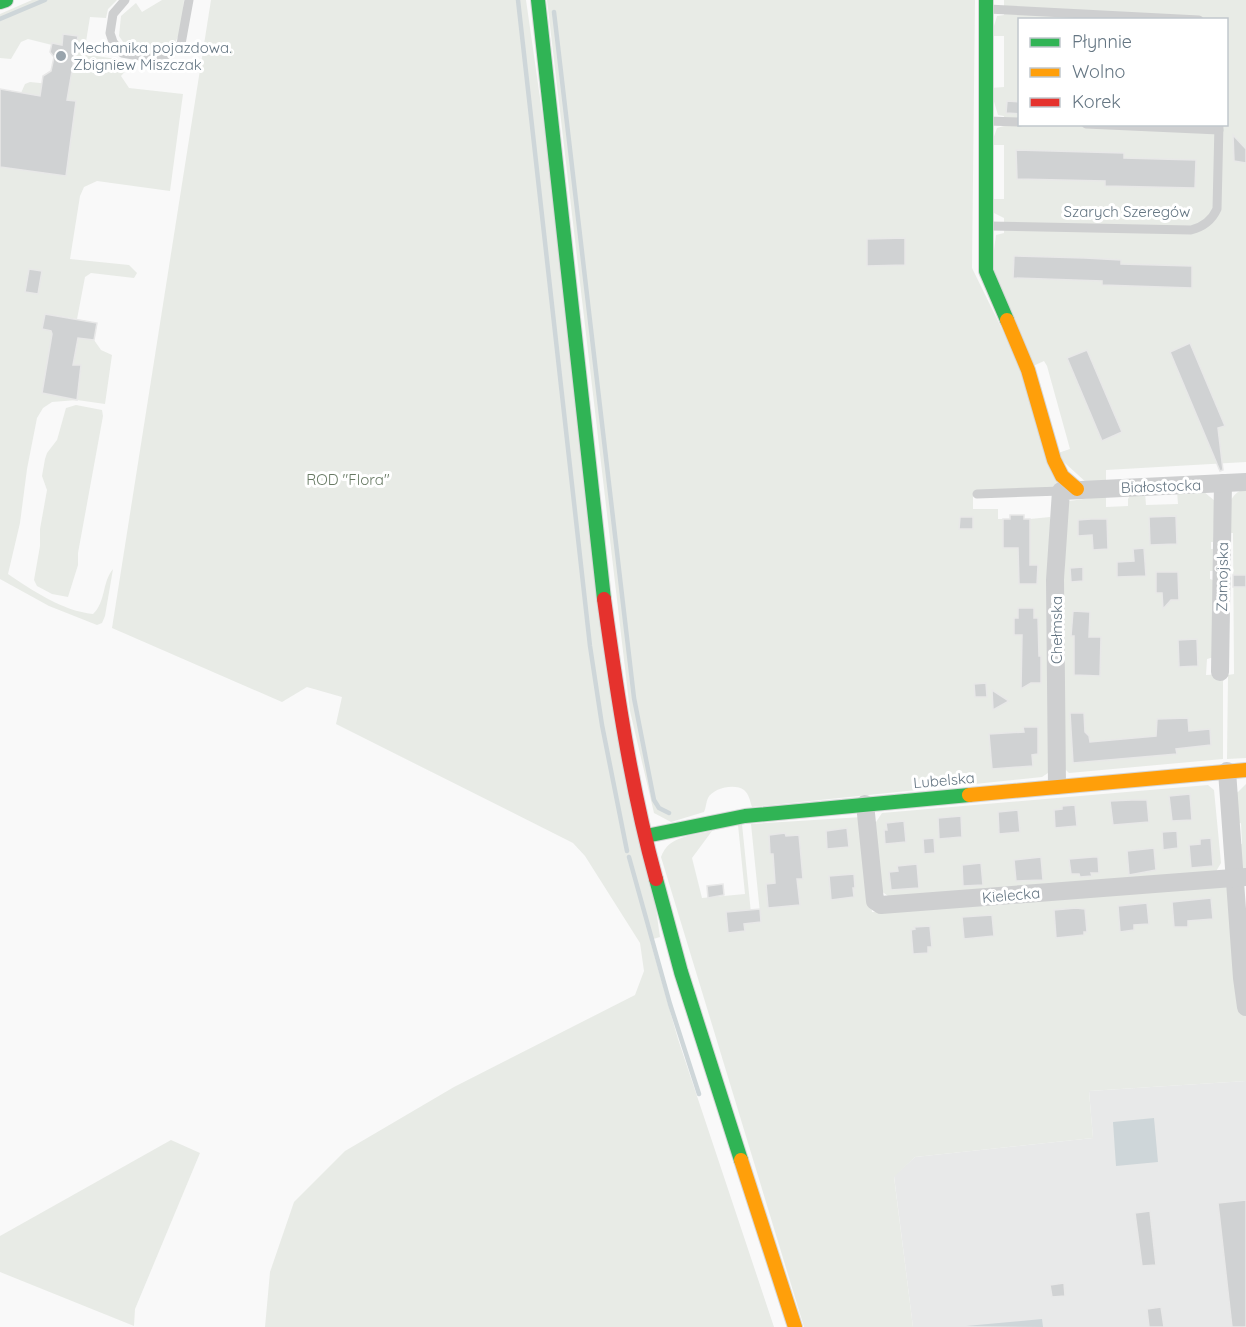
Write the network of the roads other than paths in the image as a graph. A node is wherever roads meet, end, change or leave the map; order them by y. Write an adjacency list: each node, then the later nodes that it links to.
1 (6, 0): 5 (main road)
2 (125, 0): 3 (lane)
3 (189, 0)
4 (538, 0): 22 (main road)
5 (0, 2)
6 (986, 5): 7 (lane); 8 (main road)
7 (1171, 18)
8 (986, 121): 9 (lane); 12 (main road)
9 (1018, 122)
10 (1175, 126): 11 (lane, Szarych Szeregów)
11 (1219, 127): 12 (lane, Szarych Szeregów)
12 (986, 226): 15 (main road)
13 (1246, 482): 14 (street, Białostocka)
14 (1223, 483): 15 (street, Białostocka); 17 (street, Zamojska)
15 (1069, 490): 16 (lane); 20 (street, Chełmska)
16 (977, 494)
17 (1220, 672)
18 (1246, 770): 19 (main road, Lubelska)
19 (1227, 771): 20 (main road, Lubelska); 23 (street)
20 (1057, 786): 21 (main road, Lubelska)
21 (865, 804): 22 (main road, Lubelska); 23 (street, Kielecka)
22 (646, 836): 25 (main road)
23 (1240, 877): 24 (street)
24 (1246, 1007)
25 (795, 1327)

